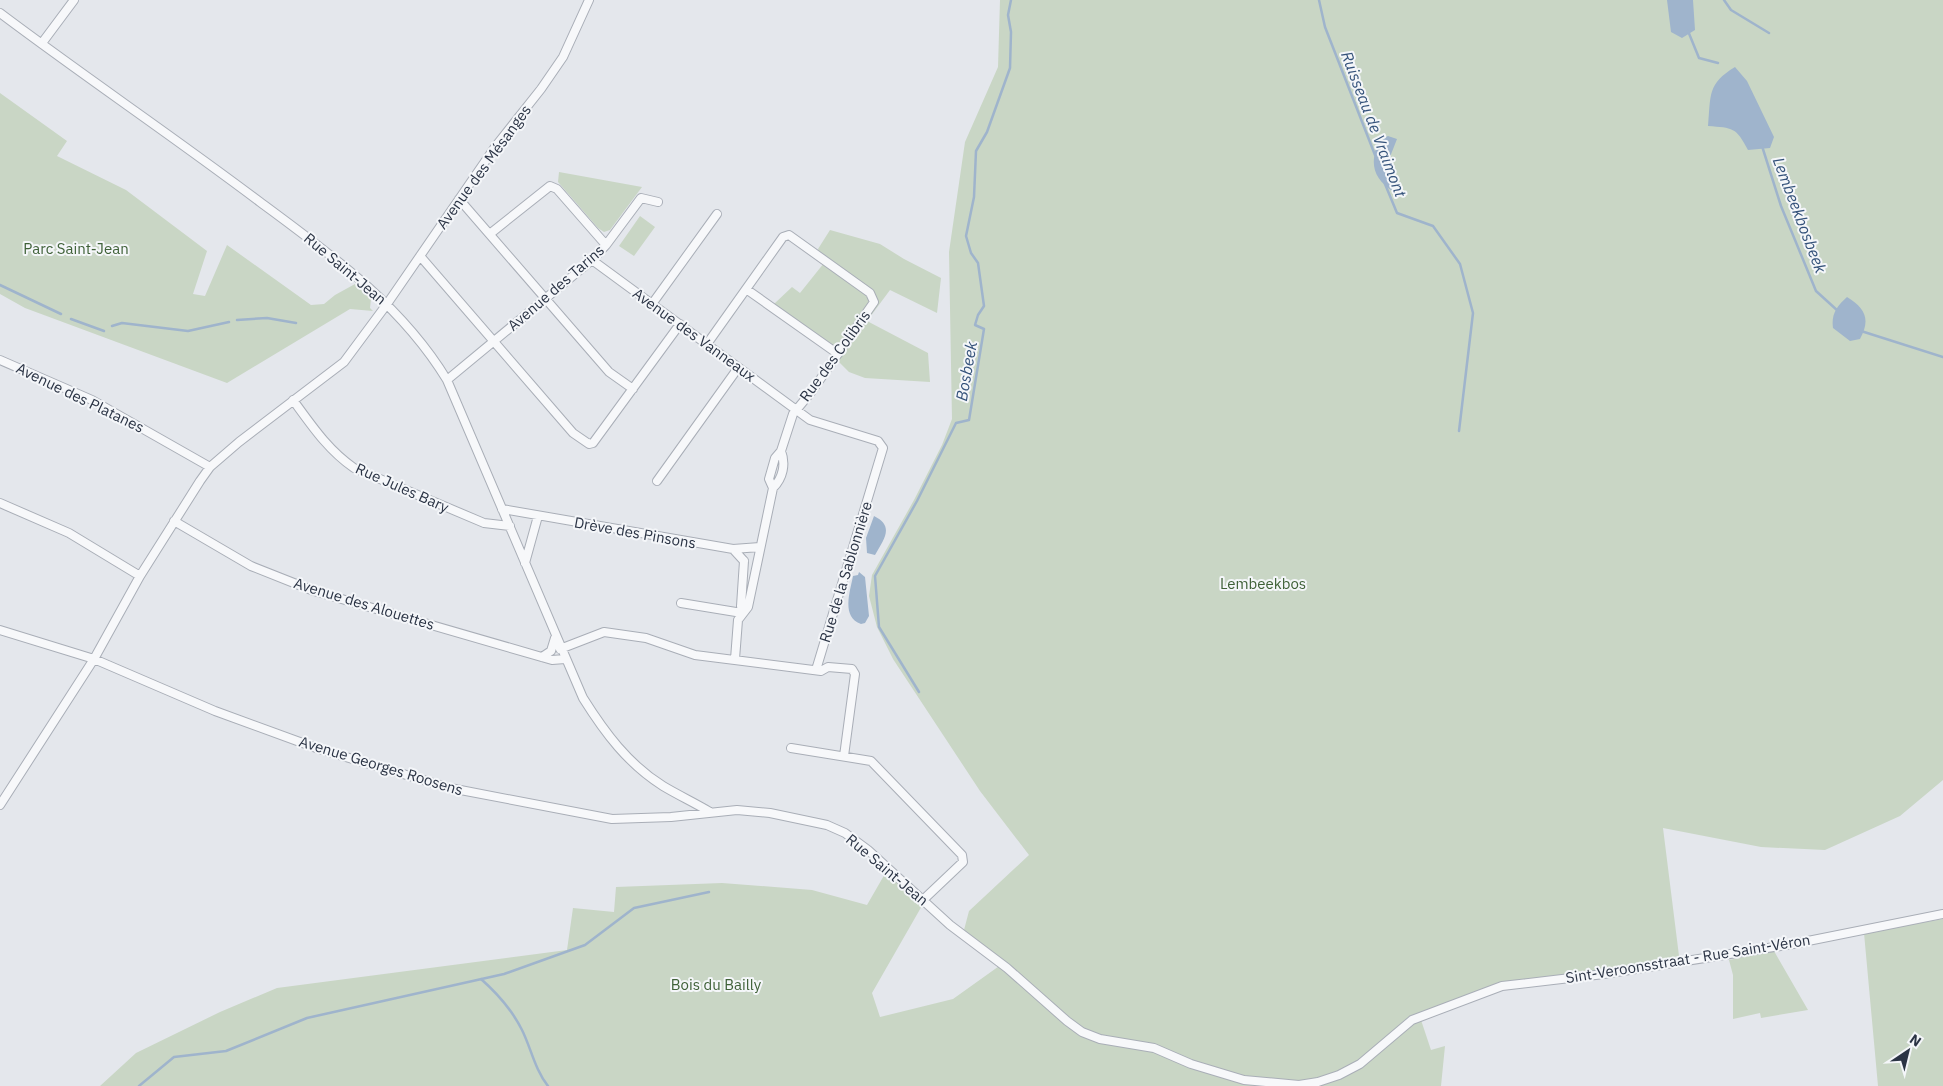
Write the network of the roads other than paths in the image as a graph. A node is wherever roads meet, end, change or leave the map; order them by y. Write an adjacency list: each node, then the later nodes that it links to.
1 (74, 0): 4 (street)
2 (589, 0): 5 (street, Avenue des Mésanges)
3 (0, 12): 4 (street, Rue Saint-Jean)
4 (42, 43): 14 (street, Rue Saint-Jean)
5 (460, 199): 8 (street); 10 (street, Avenue des Mésanges)
6 (658, 202): 9 (street, Avenue des Tarins)
7 (717, 214): 15 (street)
8 (491, 233): 9 (street); 13 (street)
9 (606, 246): 11 (street, Avenue des Tarins)
10 (420, 256): 14 (street, Avenue des Mésanges); 17 (street)
11 (592, 260): 13 (street, Avenue des Tarins); 15 (street, Avenue des Vanneaux)
12 (746, 289): 18 (street); 19 (street); 19 (street, Rue des Colibris)
13 (545, 298): 17 (street, Avenue des Tarins); 23 (street)
14 (387, 304): 22 (street, Rue Saint-Jean); 24 (street, Avenue des Mésanges)
15 (652, 304): 16 (street, Avenue des Vanneaux)
16 (680, 324): 18 (street, Avenue des Vanneaux); 23 (street)
17 (495, 342): 22 (street, Avenue des Tarins); 23 (street)
18 (706, 344): 21 (street, Avenue des Vanneaux)
19 (838, 354): 25 (street, Rue des Colibris)
20 (0, 360): 26 (street, Avenue des Platanes)
21 (738, 368): 25 (street, Avenue des Vanneaux); 27 (street)
22 (447, 380): 29 (street, Rue Saint-Jean)
23 (633, 389)
24 (293, 400): 26 (street, Avenue des Mésanges); 32 (street, Rue Jules Bary)
25 (796, 409): 33 (street, Rue des Colibris); 48 (street, Rue de la Sablonnière)
26 (210, 467): 31 (street, Avenue des Mésanges)
27 (657, 481)
28 (0, 503): 38 (street)
29 (502, 509): 30 (street, Drève des Pinsons); 32 (street, Rue Saint-Jean)
30 (538, 516): 34 (street, Drève des Pinsons); 36 (street)
31 (174, 521): 38 (street, Avenue des Mésanges); 44 (street, Avenue des Alouettes)
32 (510, 526): 36 (street, Rue Saint-Jean)
33 (760, 546): 34 (street, Drève des Pinsons); 37 (street, Rue des Colibris)
34 (733, 549): 35 (street)
35 (744, 561): 37 (street); 40 (street)
36 (525, 563): 42 (street, Rue Saint-Jean)
37 (757, 563): 40 (street, Rue des Colibris)
38 (140, 576): 45 (street, Avenue des Mésanges)
39 (681, 603): 40 (street)
40 (742, 613): 47 (street)
41 (0, 630): 45 (street, Avenue Georges Roosens)
42 (555, 638): 43 (street, Rue Saint-Jean); 44 (street)
43 (560, 649): 46 (street, Rue Saint-Jean); 47 (street)
44 (542, 658): 46 (street, Avenue des Alouettes)
45 (94, 659): 51 (street, Avenue des Mésanges); 52 (street, Avenue Georges Roosens)
46 (565, 659): 52 (street, Rue Saint-Jean)
47 (735, 659): 48 (street)
48 (816, 670): 50 (street, Rue de la Sablonnière)
49 (791, 748): 50 (street)
50 (844, 756): 53 (street)
51 (0, 805)
52 (710, 812): 53 (street, Rue Saint-Jean)
53 (924, 899): 55 (street, Rue Saint-Jean)
54 (1943, 914): 55 (street, Sint-Veroonsstraat - Rue Saint-Véron)
55 (1322, 1084)

